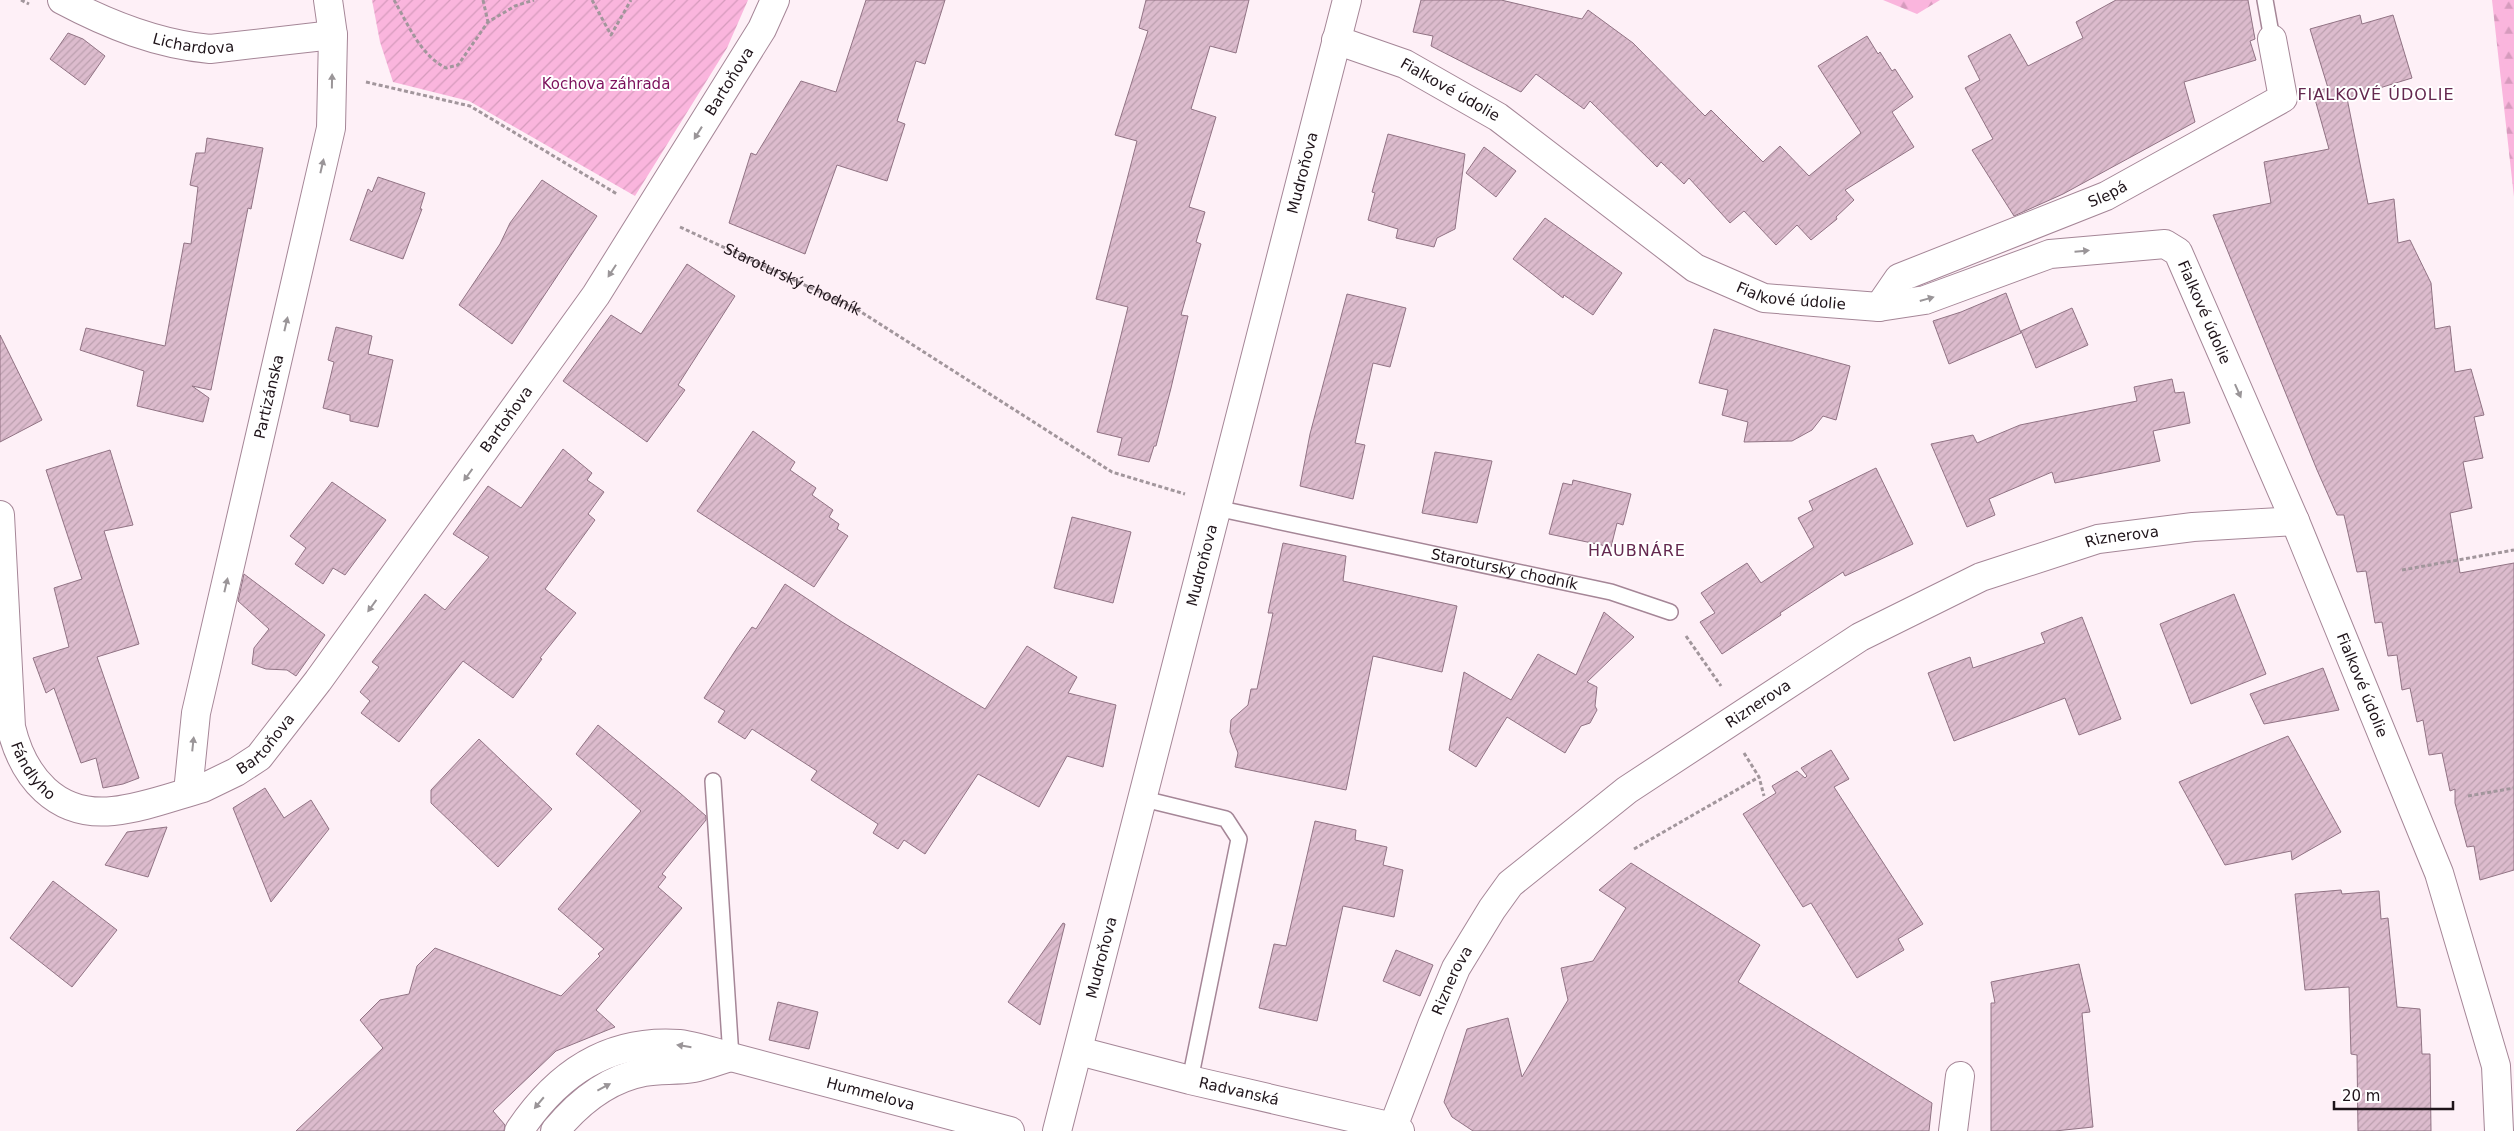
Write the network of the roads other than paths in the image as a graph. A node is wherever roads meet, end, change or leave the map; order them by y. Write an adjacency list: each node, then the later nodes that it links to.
1 (62, 0): 6 (street, Lichardova)
2 (328, 0): 6 (street, Partizánska)
3 (775, 0): 15 (street, Bartoňova, one-way to 15)
4 (1348, 0): 8 (street, Mudroňova)
5 (2265, 0): 7 (lane)
6 (333, 35): 15 (street, Partizánska, one-way to 6)
7 (2272, 38): 9 (street, Slepá)
8 (1336, 40): 9 (street, Fialkové údolie); 10 (street, Mudroňova)
9 (1879, 307): 12 (street, Fialkové údolie, one-way to 12)
10 (1216, 508): 13 (lane, Staroturský chodník); 16 (street, Mudroňova)
11 (0, 515): 15 (street, Fándlyho)
12 (2295, 521): 21 (street, Riznerova); 27 (street, Fialkové údolie)
13 (1670, 612)
14 (713, 781): 18 (lane)
15 (188, 792)
16 (1144, 799): 17 (street, Mudroňova); 20 (lane)
17 (1079, 1051): 20 (street, Radvanská); 25 (street, Mudroňova)
18 (731, 1057): 22 (street, Hummelova, one-way to 22); 23 (street, one-way to 18); 24 (street, Hummelova)
19 (1960, 1076): 26 (street)
20 (1190, 1080): 21 (street, Radvanská)
21 (1397, 1129)
22 (519, 1131)
23 (555, 1131)
24 (1010, 1131)
25 (1058, 1131)
26 (1953, 1131)
27 (2499, 1131)

